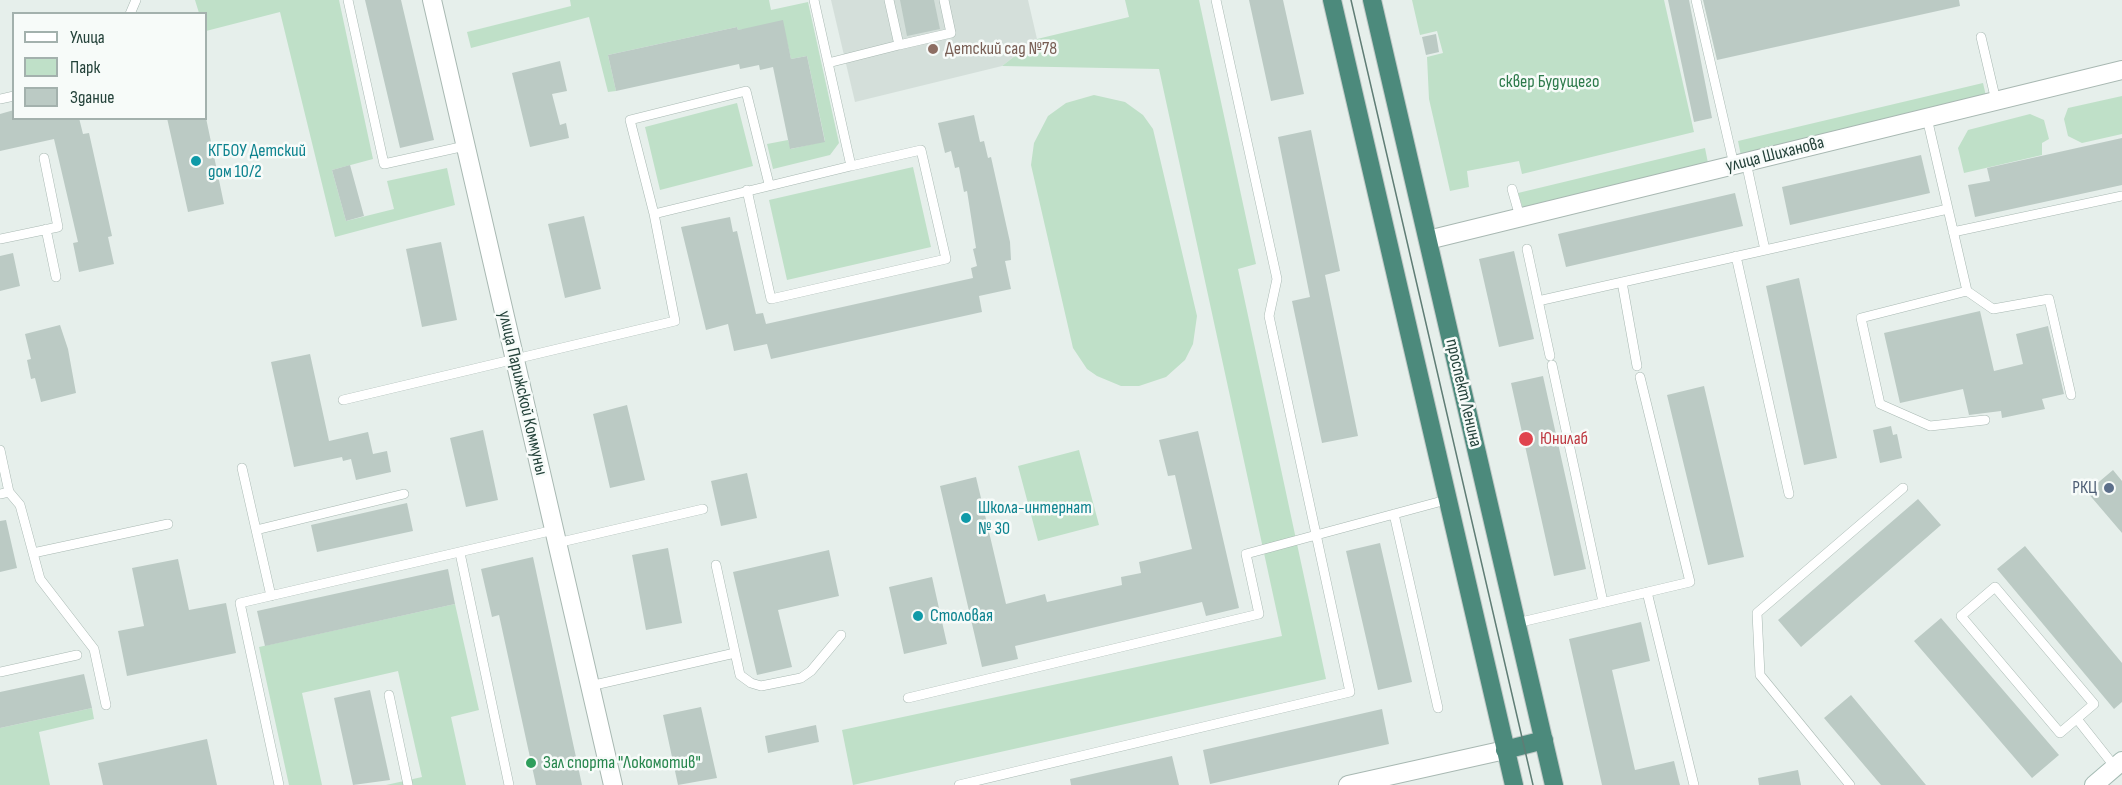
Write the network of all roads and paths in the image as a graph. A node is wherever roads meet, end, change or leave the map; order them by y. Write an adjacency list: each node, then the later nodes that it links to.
1 (348, 0): 16 (lane)
2 (432, 0): 16 (street, улица Парижской Коммуны)
3 (814, 0): 12 (lane)
4 (889, 0): 11 (lane)
5 (944, 0): 11 (lane)
6 (1216, 0): 55 (lane)
7 (1332, 0): 50 (highway)
8 (1372, 0): 30 (highway, проспект Ленина)
9 (1696, 0): 18 (lane)
10 (1981, 37): 14 (lane)
11 (899, 45): 12 (lane)
12 (828, 63): 19 (lane)
13 (2122, 70): 14 (street, улица Шиханова)
14 (1996, 101): 15 (street, улица Шиханова)
15 (1927, 118): 18 (street, улица Шиханова); 24 (lane)
16 (465, 146): 38 (street, улица Парижской Коммуны)
17 (44, 158): 27 (lane)
18 (1740, 164): 26 (street, улица Шиханова); 32 (lane)
19 (850, 166): 20 (lane); 22 (lane)
20 (769, 184): 22 (lane); 25 (lane)
21 (1512, 189): 26 (lane)
22 (747, 190): 25 (lane)
23 (2122, 196): 28 (lane)
24 (1948, 209): 28 (lane); 32 (lane)
25 (654, 214): 38 (lane)
26 (1520, 217): 30 (street, улица Шиханова)
27 (46, 229): 29 (lane); 34 (lane)
28 (1953, 231): 36 (lane)
29 (0, 240)
30 (1428, 240): 63 (highway, проспект Ленина)
31 (1527, 249): 37 (lane)
32 (1765, 250): 33 (lane)
33 (1736, 256): 35 (lane); 49 (lane)
34 (56, 277)
35 (1622, 282): 37 (lane); 39 (lane)
36 (1967, 291): 41 (lane); 43 (lane)
37 (1538, 301): 62 (lane)
38 (515, 358): 42 (lane); 56 (street, улица Парижской Коммуны)
39 (1637, 366)
40 (1640, 377): 60 (lane)
41 (2072, 396)
42 (344, 400)
43 (1985, 420)
44 (0, 450): 47 (lane)
45 (242, 468): 54 (lane)
46 (1903, 488): 86 (lane)
47 (4, 493): 57 (lane)
48 (404, 494): 54 (lane)
49 (1789, 494)
50 (1446, 500): 52 (lane); 75 (highway)
51 (703, 509): 56 (lane)
52 (1394, 514): 55 (lane); 72 (lane)
53 (168, 524): 57 (lane)
54 (256, 531): 61 (lane)
55 (1317, 536): 70 (lane); 81 (lane)
56 (556, 537): 58 (lane); 68 (street, улица Парижской Коммуны)
57 (33, 553): 71 (lane)
58 (460, 553): 61 (lane); 79 (lane)
59 (716, 565): 65 (lane)
60 (1647, 592): 62 (lane); 85 (lane)
61 (271, 596): 77 (lane)
62 (1603, 602): 63 (lane)
63 (1517, 623): 74 (highway, проспект Ленина)
64 (841, 635): 65 (lane)
65 (735, 653): 68 (lane)
66 (77, 655): 67 (lane)
67 (0, 672)
68 (590, 686): 80 (street, улица Парижской Коммуны)
69 (388, 695): 78 (lane)
70 (908, 698)
71 (106, 705)
72 (1438, 708)
73 (2077, 719): 73 (lane); 76 (lane)
74 (1544, 740): 75 (highway); 84 (highway, проспект Ленина)
75 (1505, 750): 82 (street); 83 (highway)
76 (2119, 764): 87 (street)
77 (279, 785)
78 (408, 785)
79 (509, 785)
80 (613, 785)
81 (959, 785)
82 (1348, 785)
83 (1514, 785)
84 (1554, 785)
85 (1694, 785)
86 (1850, 785)
87 (2094, 785)

